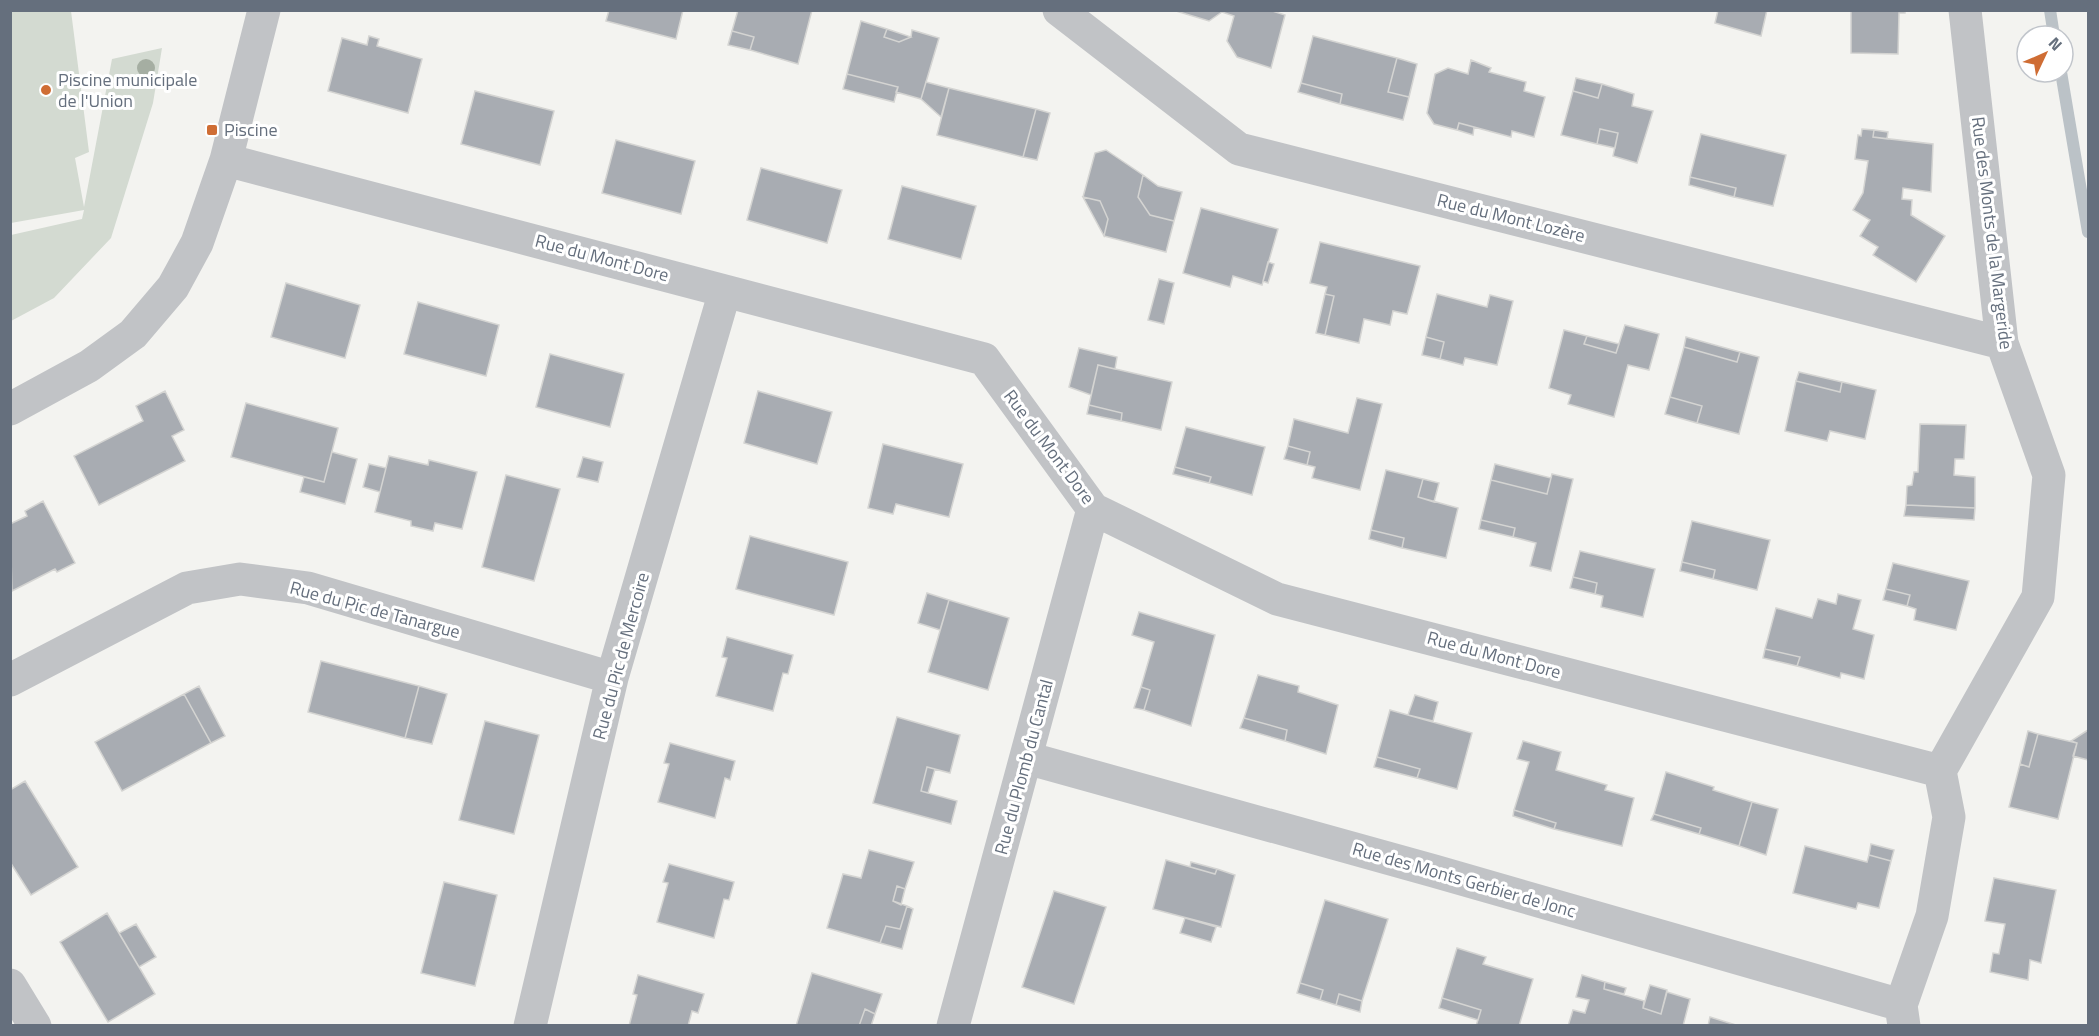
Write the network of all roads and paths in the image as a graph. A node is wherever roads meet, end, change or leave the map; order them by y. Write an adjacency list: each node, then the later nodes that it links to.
1 (264, 10): 4 (street)
2 (1059, 10): 6 (street, Rue du Mont Lozère)
3 (1965, 10): 6 (street, Rue des Monts de la Margeride)
4 (226, 160): 5 (street, Rue du Mont Dore); 7 (street)
5 (725, 291): 8 (street, Rue du Mont Dore); 9 (street, Rue du Pic de Mercoire)
6 (2002, 343): 12 (street, Rue des Monts de la Margeride)
7 (10, 409)
8 (1093, 509): 11 (street, Rue du Plomb du Cantal); 12 (street, Rue du Mont Dore)
9 (612, 678): 10 (street, Rue du Pic de Tanargue); 16 (street, Rue du Pic de Mercoire)
10 (10, 680)
11 (1027, 758): 14 (street, Rue des Monts Gerbier de Jonc); 17 (street, Rue du Plomb du Cantal)
12 (1940, 771): 14 (street)
13 (10, 985): 15 (street)
14 (1902, 1015)
15 (35, 1026)
16 (530, 1026)
17 (953, 1026)

